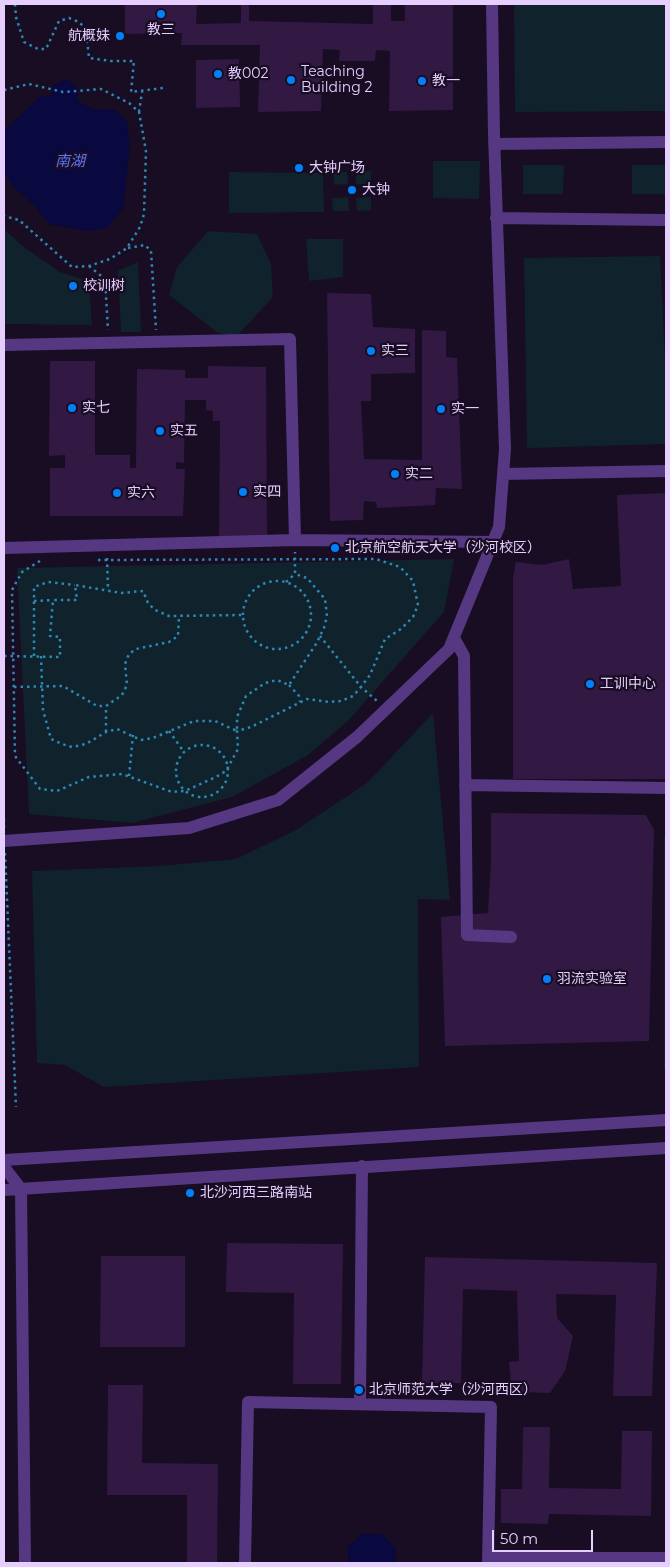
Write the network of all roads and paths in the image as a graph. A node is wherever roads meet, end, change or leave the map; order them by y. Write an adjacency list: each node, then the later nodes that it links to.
1 (15, 4): 5 (path)
2 (492, 4): 8 (street)
3 (163, 88): 5 (path)
4 (4, 90): 6 (path)
5 (142, 91): 6 (path)
6 (139, 112): 12 (path)
7 (666, 142): 8 (street)
8 (494, 144): 10 (street)
9 (4, 216): 13 (path)
10 (496, 218): 11 (street); 18 (street)
11 (666, 220)
12 (127, 248): 13 (path); 14 (path)
13 (89, 266): 15 (path)
14 (157, 341): 15 (street); 19 (street)
15 (109, 342): 16 (street)
16 (4, 345)
17 (666, 471): 18 (street)
18 (503, 474): 20 (street)
19 (295, 540): 20 (street); 21 (street); 26 (path)
20 (492, 542): 36 (street)
21 (107, 545): 22 (street); 25 (path)
22 (4, 548)
23 (44, 560): 38 (path)
24 (89, 560): 25 (path)
25 (107, 560): 26 (path); 30 (path)
26 (295, 560): 27 (path); 42 (path)
27 (295, 574): 28 (path); 35 (path)
28 (286, 582): 33 (path); 33 (path)
29 (75, 585): 30 (path); 31 (path); 32 (path)
30 (108, 589): 34 (path)
31 (53, 600): 32 (path); 40 (path)
32 (34, 601): 39 (path)
33 (243, 615): 34 (path)
34 (179, 616): 46 (path)
35 (320, 636): 41 (path); 42 (path)
36 (454, 638): 47 (street); 55 (street)
37 (4, 656): 38 (path)
38 (14, 656): 39 (path); 44 (path)
39 (34, 656): 40 (path)
40 (41, 656): 43 (path)
41 (289, 685): 45 (path); 49 (path)
42 (361, 686): 45 (path); 47 (path)
43 (42, 687): 44 (path); 46 (path); 50 (path)
44 (14, 688): 54 (path)
45 (300, 702): 49 (path)
46 (106, 706): 50 (path)
47 (386, 709): 59 (street)
48 (169, 731): 49 (path); 51 (path); 52 (path)
49 (237, 731): 53 (path)
50 (106, 732): 51 (path)
51 (133, 735): 54 (path)
52 (184, 752): 53 (path); 57 (path)
53 (228, 766): 57 (path); 57 (path)
54 (129, 776): 57 (path)
55 (465, 785): 56 (street); 60 (street)
56 (666, 788)
57 (185, 791)
58 (4, 819): 59 (path)
59 (4, 841): 61 (path)
60 (511, 938)
61 (16, 1108)
62 (666, 1120): 64 (street)
63 (666, 1148): 65 (street)
64 (4, 1160)
65 (362, 1166): 67 (street); 69 (street)
66 (4, 1167): 67 (street)
67 (21, 1189): 68 (street); 72 (street)
68 (4, 1190)
69 (360, 1404): 71 (street); 73 (street)
70 (666, 1558): 71 (street)
71 (488, 1560)
72 (25, 1563)
73 (244, 1563)

